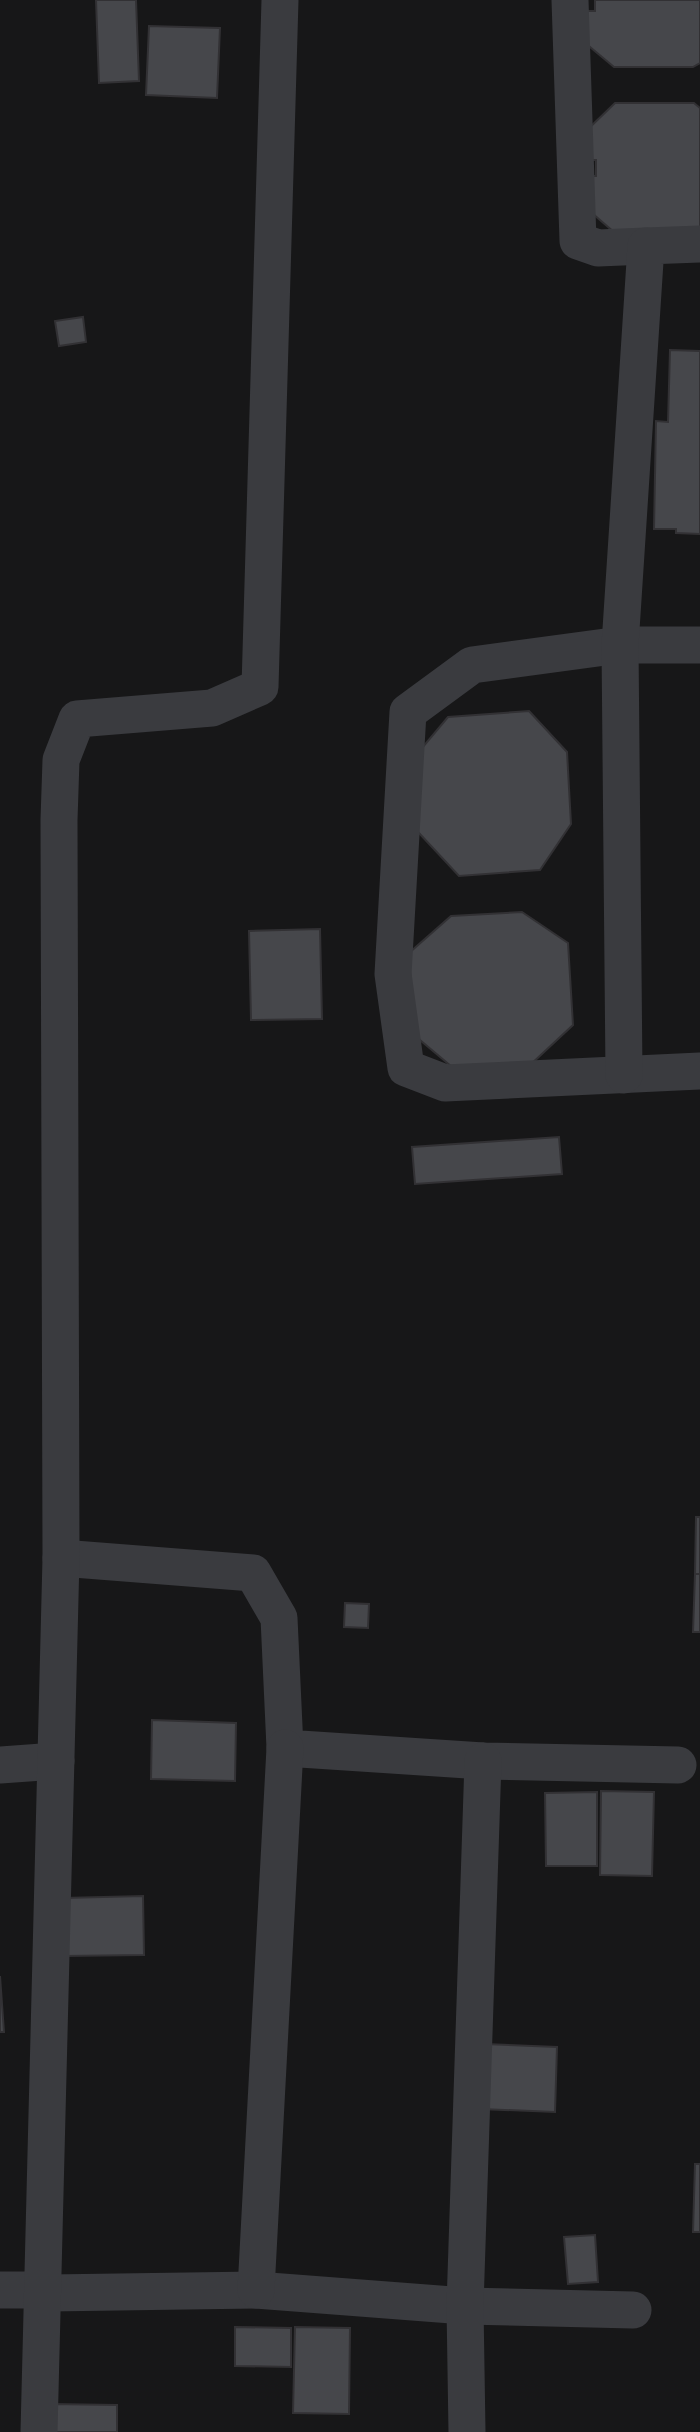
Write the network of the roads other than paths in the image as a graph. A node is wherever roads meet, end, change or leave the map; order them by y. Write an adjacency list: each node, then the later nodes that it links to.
1 (281, 0): 9 (street)
2 (570, 0): 4 (street)
3 (700, 244): 4 (street)
4 (646, 246): 5 (street)
5 (620, 645): 6 (street); 8 (street); 8 (street)
6 (700, 645)
7 (700, 1072): 8 (street)
8 (624, 1075)
9 (61, 1558): 10 (street); 11 (street)
10 (285, 1748): 12 (street); 17 (street)
11 (56, 1761): 13 (street); 16 (street)
12 (483, 1761): 14 (street); 18 (street)
13 (0, 1765)
14 (678, 1765)
15 (0, 2290): 16 (street)
16 (42, 2290): 17 (street); 20 (street)
17 (256, 2290): 18 (street)
18 (466, 2306): 19 (street); 21 (street)
19 (633, 2310)
20 (38, 2432)
21 (467, 2432)

